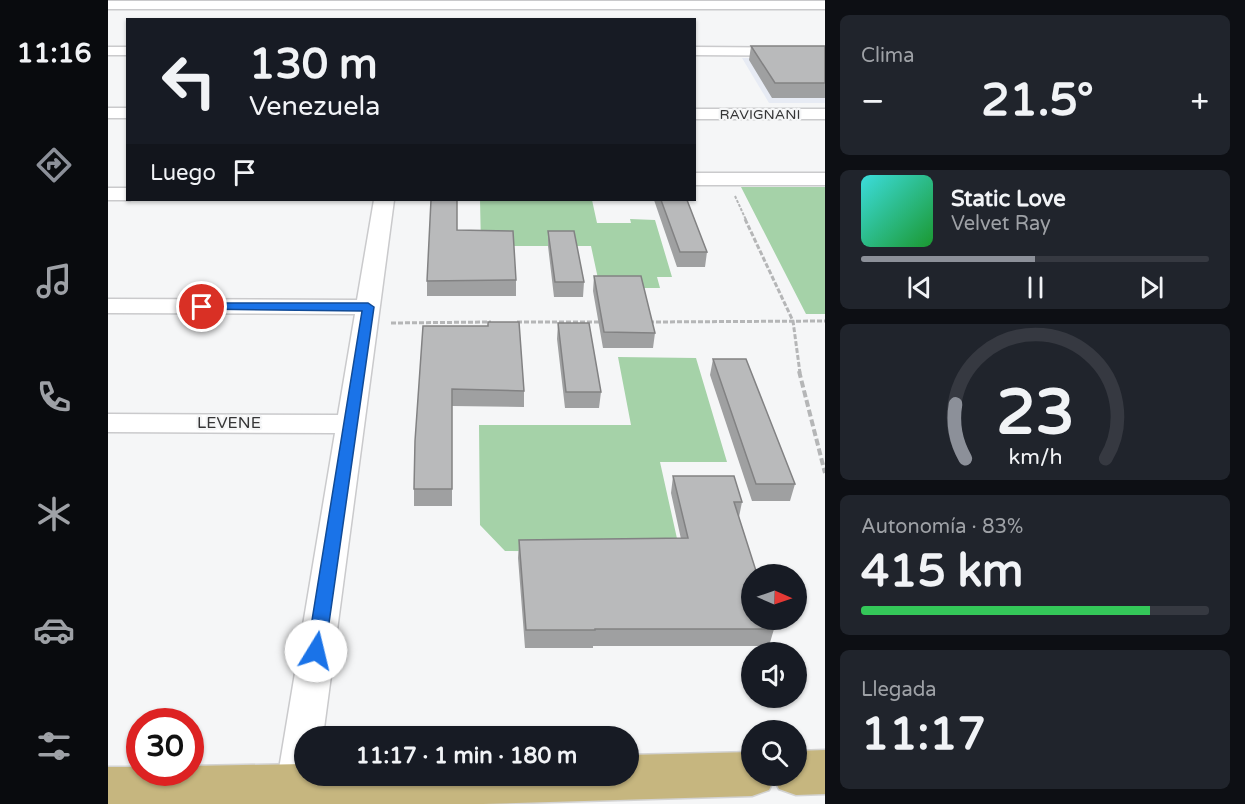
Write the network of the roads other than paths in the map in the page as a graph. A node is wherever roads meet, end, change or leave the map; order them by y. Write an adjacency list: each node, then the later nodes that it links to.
1 (108, 5): 3 (street)
2 (825, 5): 3 (street)
3 (412, 8)
4 (108, 51): 5 (street)
5 (126, 51)
6 (696, 51): 7 (street)
7 (825, 52)
8 (108, 113): 9 (street)
9 (126, 113)
10 (696, 114): 11 (street, RAVIGNANI)
11 (825, 114)
12 (696, 179): 13 (street)
13 (825, 179)
14 (108, 194): 15 (street)
15 (126, 194)
16 (384, 201): 18 (street)
17 (108, 306): 18 (street)
18 (367, 315): 20 (street)
19 (108, 423): 20 (street, LEVENE)
20 (351, 424): 24 (street)
21 (807, 772): 22 (main road)
22 (825, 772)
23 (741, 774): 24 (main road)
24 (296, 788): 25 (main road)
25 (108, 790)

